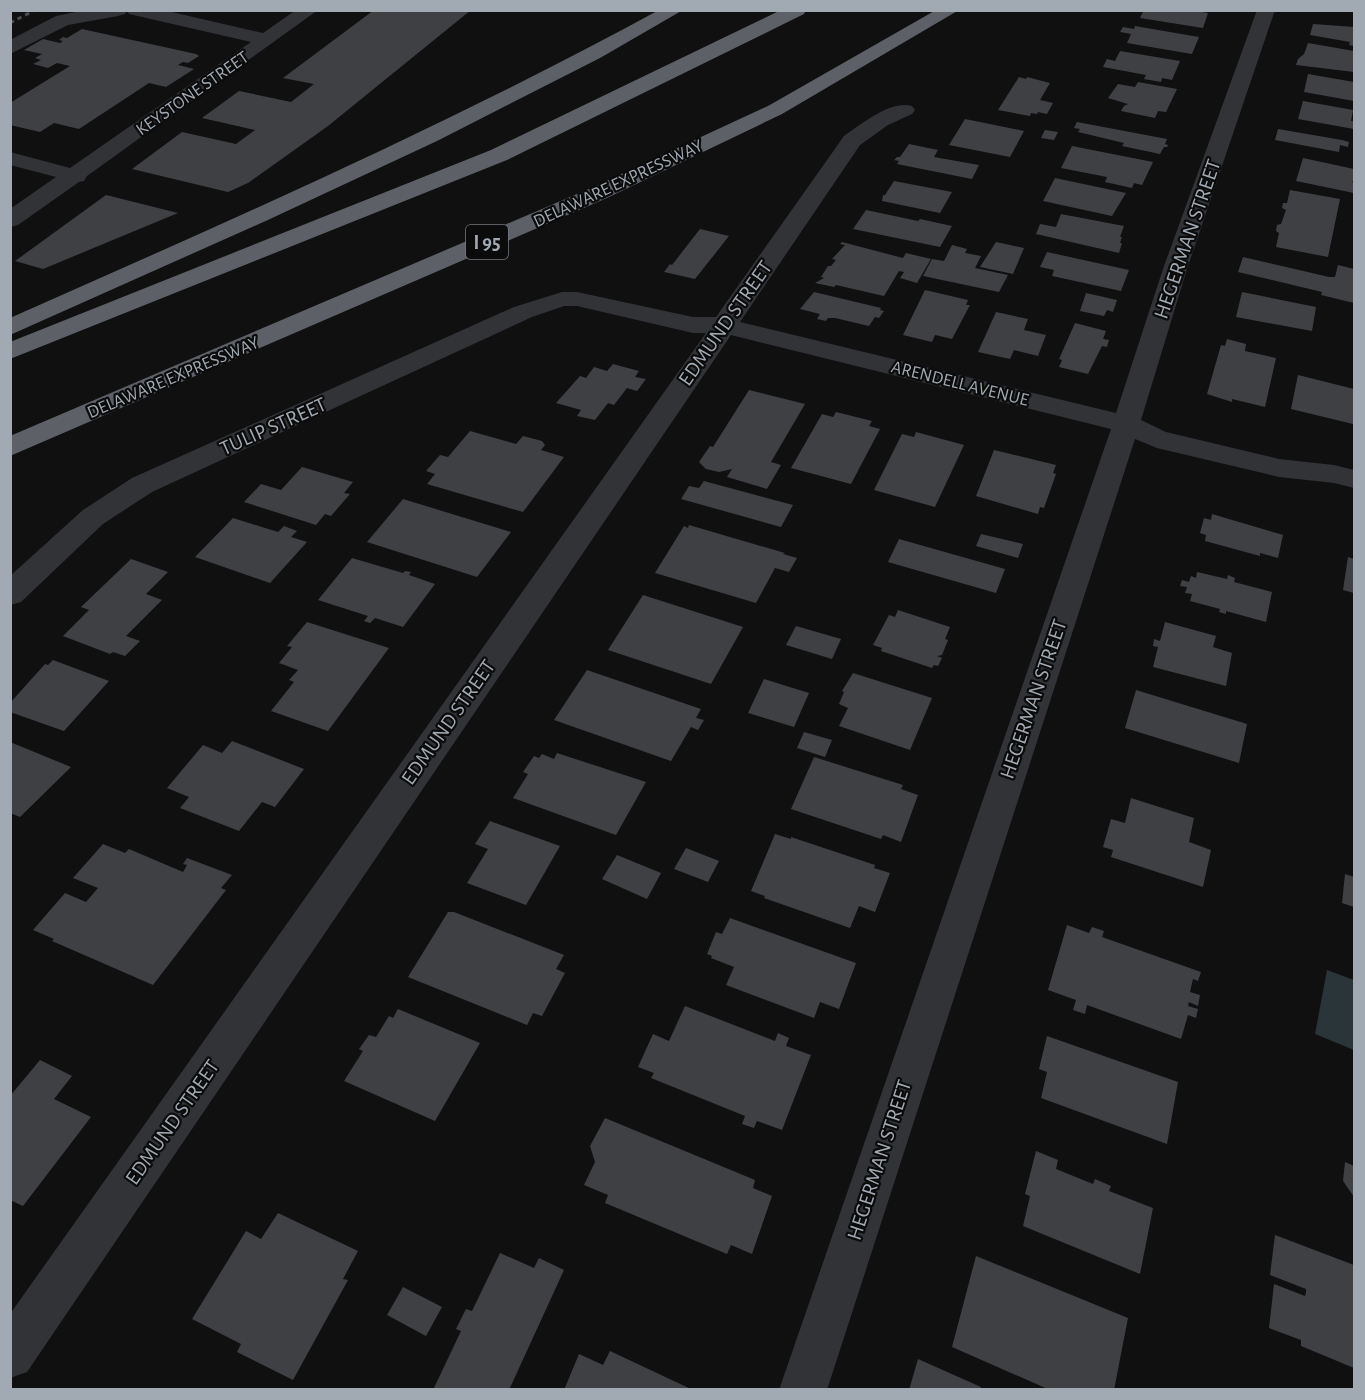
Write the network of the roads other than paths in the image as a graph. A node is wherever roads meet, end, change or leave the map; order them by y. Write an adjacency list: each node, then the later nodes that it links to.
1 (118, 10): 9 (street)
2 (136, 10): 8 (street)
3 (309, 10): 8 (street, KEYSTONE STREET)
4 (674, 10): 16 (highway)
5 (797, 10): 17 (highway)
6 (950, 10): 19 (highway, DELAWARE EXPRESSWAY / I 95)
7 (1266, 10): 18 (street, HEGERMAN STREET)
8 (267, 40): 12 (street, KEYSTONE STREET)
9 (10, 48)
10 (905, 110): 15 (street, EDMUND STREET)
11 (10, 158): 12 (street)
12 (76, 176): 13 (street, KEYSTONE STREET)
13 (10, 220)
14 (562, 299): 15 (street, ARENDELL AVENUE); 21 (street, TULIP STREET)
15 (723, 325): 18 (street, ARENDELL AVENUE); 22 (street, EDMUND STREET)
16 (10, 328)
17 (10, 351)
18 (1126, 424): 20 (street, ARENDELL AVENUE); 23 (street, HEGERMAN STREET)
19 (10, 447)
20 (1354, 479)
21 (10, 594)
22 (10, 1355)
23 (803, 1389)

